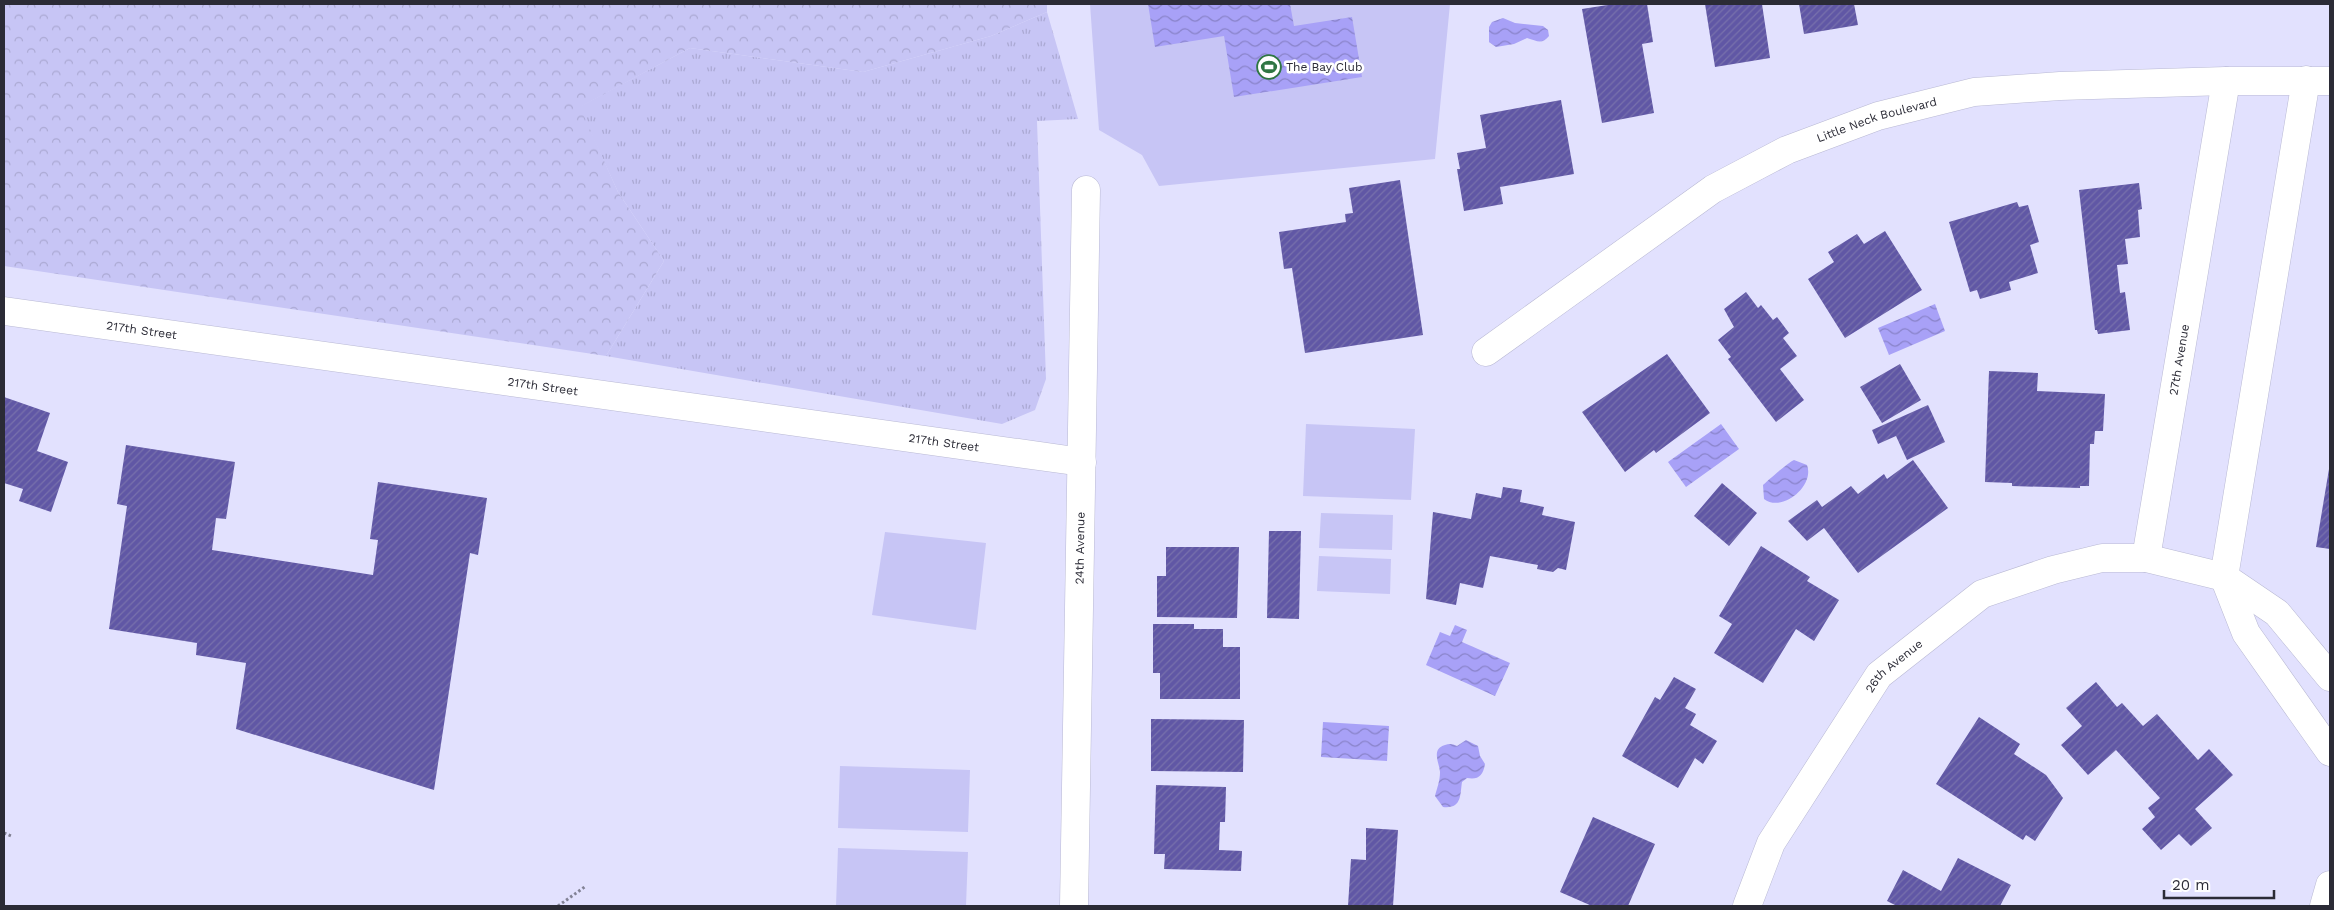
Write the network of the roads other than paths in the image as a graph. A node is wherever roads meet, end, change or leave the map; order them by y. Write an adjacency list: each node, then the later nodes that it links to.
1 (2226, 81): 2 (street, Little Neck Boulevard); 5 (street, Little Neck Boulevard); 7 (street, 27th Avenue)
2 (2318, 81): 8 (street)
3 (1086, 190): 6 (street, 24th Avenue)
4 (4, 311): 6 (street, 217th Street)
5 (1486, 352)
6 (1082, 462): 12 (street, 24th Avenue)
7 (2146, 558): 8 (street); 13 (street, 26th Avenue)
8 (2224, 577): 9 (street); 10 (street)
9 (2330, 677)
10 (2330, 752)
11 (2330, 885): 14 (street)
12 (1074, 906)
13 (1747, 906)
14 (2324, 906)

